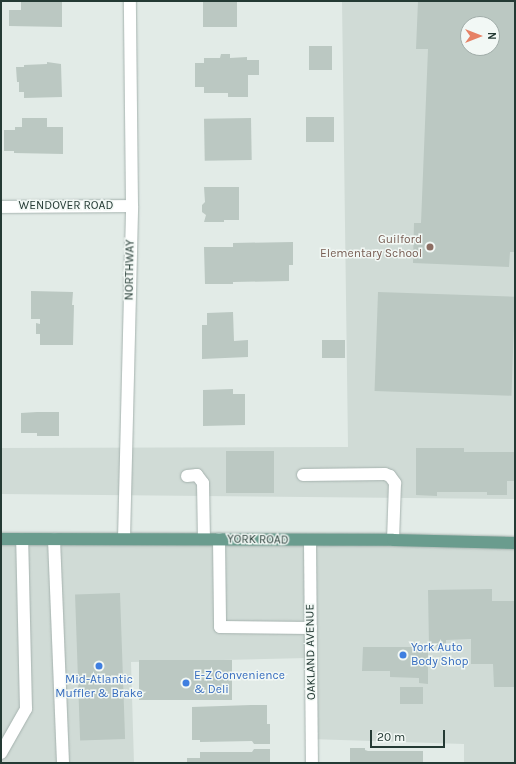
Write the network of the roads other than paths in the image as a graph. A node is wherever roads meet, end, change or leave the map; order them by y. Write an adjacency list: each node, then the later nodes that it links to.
1 (130, 1): 2 (street, NORTHWAY)
2 (132, 206): 3 (street, WENDOVER ROAD); 9 (street, NORTHWAY)
3 (1, 207)
4 (303, 475): 12 (street)
5 (187, 476): 10 (street)
6 (1, 539): 7 (main road, YORK ROAD)
7 (22, 539): 8 (main road, YORK ROAD); 16 (street)
8 (54, 539): 9 (main road, YORK ROAD); 17 (street)
9 (124, 539): 10 (main road, YORK ROAD)
10 (204, 540): 11 (main road, YORK ROAD)
11 (219, 540): 13 (main road, YORK ROAD); 15 (street)
12 (393, 540): 13 (main road, YORK ROAD); 14 (main road, YORK ROAD)
13 (310, 541): 15 (street, OAKLAND AVENUE)
14 (515, 543)
15 (311, 628): 18 (street, OAKLAND AVENUE)
16 (1, 752)
17 (63, 763)
18 (312, 763)

